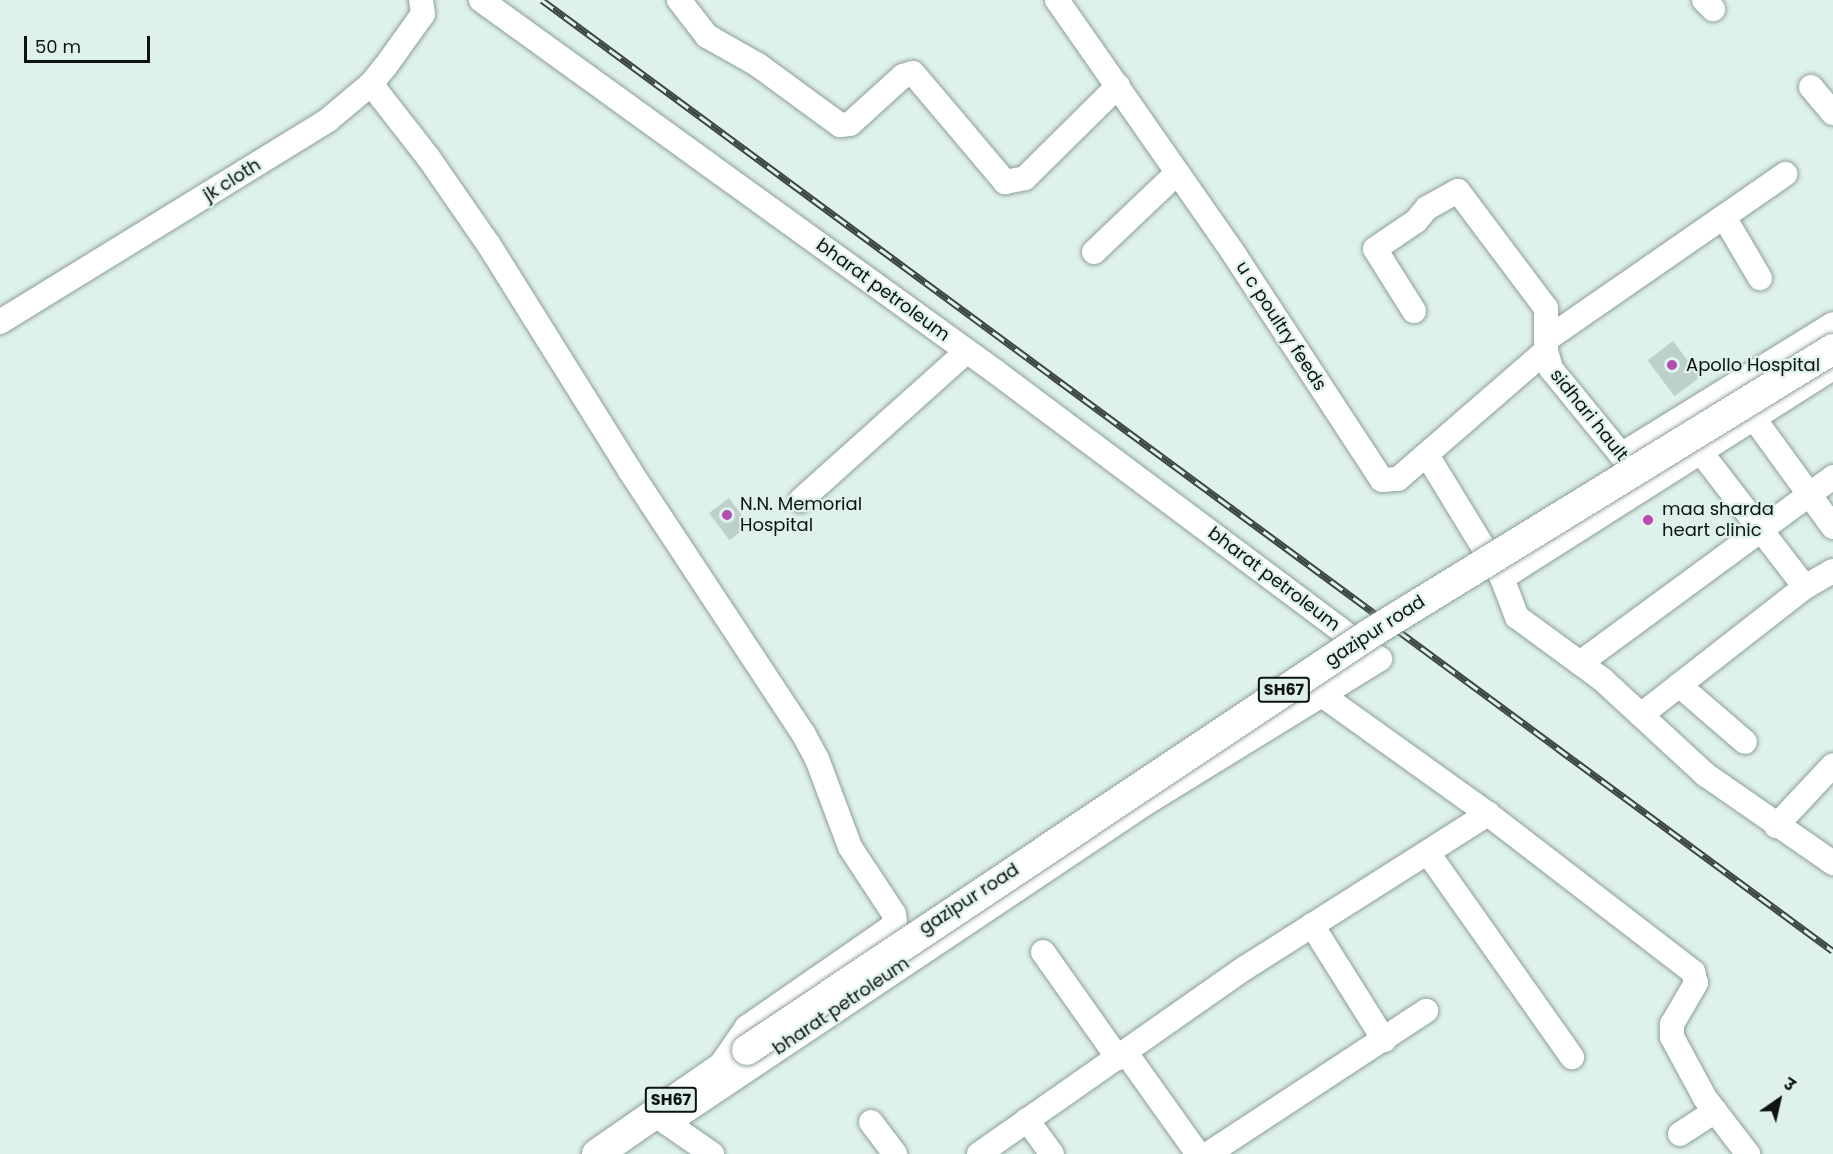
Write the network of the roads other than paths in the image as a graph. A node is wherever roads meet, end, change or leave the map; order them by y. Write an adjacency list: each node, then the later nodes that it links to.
1 (421, 0): 5 (street, jk cloth)
2 (481, 0): 19 (street, bharat petroleum)
3 (679, 0): 6 (street)
4 (1057, 0): 6 (street, u c poultry feeds)
5 (371, 84): 15 (street, jk cloth); 50 (street)
6 (1118, 86): 9 (street, u c poultry feeds)
7 (1811, 87): 8 (street)
8 (1833, 113)
9 (1178, 172): 12 (street); 23 (street, u c poultry feeds)
10 (1785, 174): 11 (street, u c poultry feeds)
11 (1725, 217): 13 (street); 17 (street, u c poultry feeds)
12 (1094, 252)
13 (1760, 278)
14 (1414, 311): 17 (street, sidhari hault)
15 (0, 322)
16 (1833, 324): 24 (street)
17 (1546, 345): 23 (street, u c poultry feeds); 24 (street, sidhari hault)
18 (1833, 349): 50 (main road, gazipur road / SH67, bridge)
19 (967, 351): 28 (street); 36 (street, bharat petroleum)
20 (1833, 368): 21 (street)
21 (1753, 417): 22 (street); 27 (street)
22 (1699, 450): 26 (street); 30 (street)
23 (1427, 455): 32 (street)
24 (1621, 455): 26 (street, sidhari hault)
25 (1833, 477): 27 (street)
26 (1645, 484): 32 (street)
27 (1808, 494): 29 (street); 30 (street)
28 (801, 500)
29 (1833, 527)
30 (1761, 528): 33 (street); 34 (street)
31 (1833, 571): 33 (street)
32 (1502, 578): 34 (street)
33 (1805, 586): 35 (street)
34 (1580, 663): 37 (street)
35 (1679, 685): 37 (street); 38 (street)
36 (1322, 695): 40 (street); 52 (street, bharat petroleum)
37 (1641, 714): 41 (street)
38 (1745, 742)
39 (1833, 765): 41 (street)
40 (1488, 814): 42 (street); 51 (street)
41 (1776, 826): 43 (street)
42 (1428, 853): 44 (street); 49 (street)
43 (1833, 862)
44 (1311, 925): 47 (street); 48 (street)
45 (1043, 952): 48 (street)
46 (1426, 1011): 47 (street)
47 (1384, 1040): 62 (street)
48 (1122, 1055): 53 (street); 61 (street)
49 (1572, 1057)
50 (718, 1068): 52 (main road, SH67)
51 (1715, 1111): 55 (street); 63 (street)
52 (661, 1117): 56 (main road, SH67); 57 (street)
53 (1027, 1120): 59 (street); 60 (street)
54 (872, 1122): 58 (street)
55 (1680, 1134)
56 (597, 1154)
57 (712, 1154)
58 (895, 1154)
59 (980, 1154)
60 (1052, 1154)
61 (1197, 1154)
62 (1208, 1154)
63 (1748, 1154)

